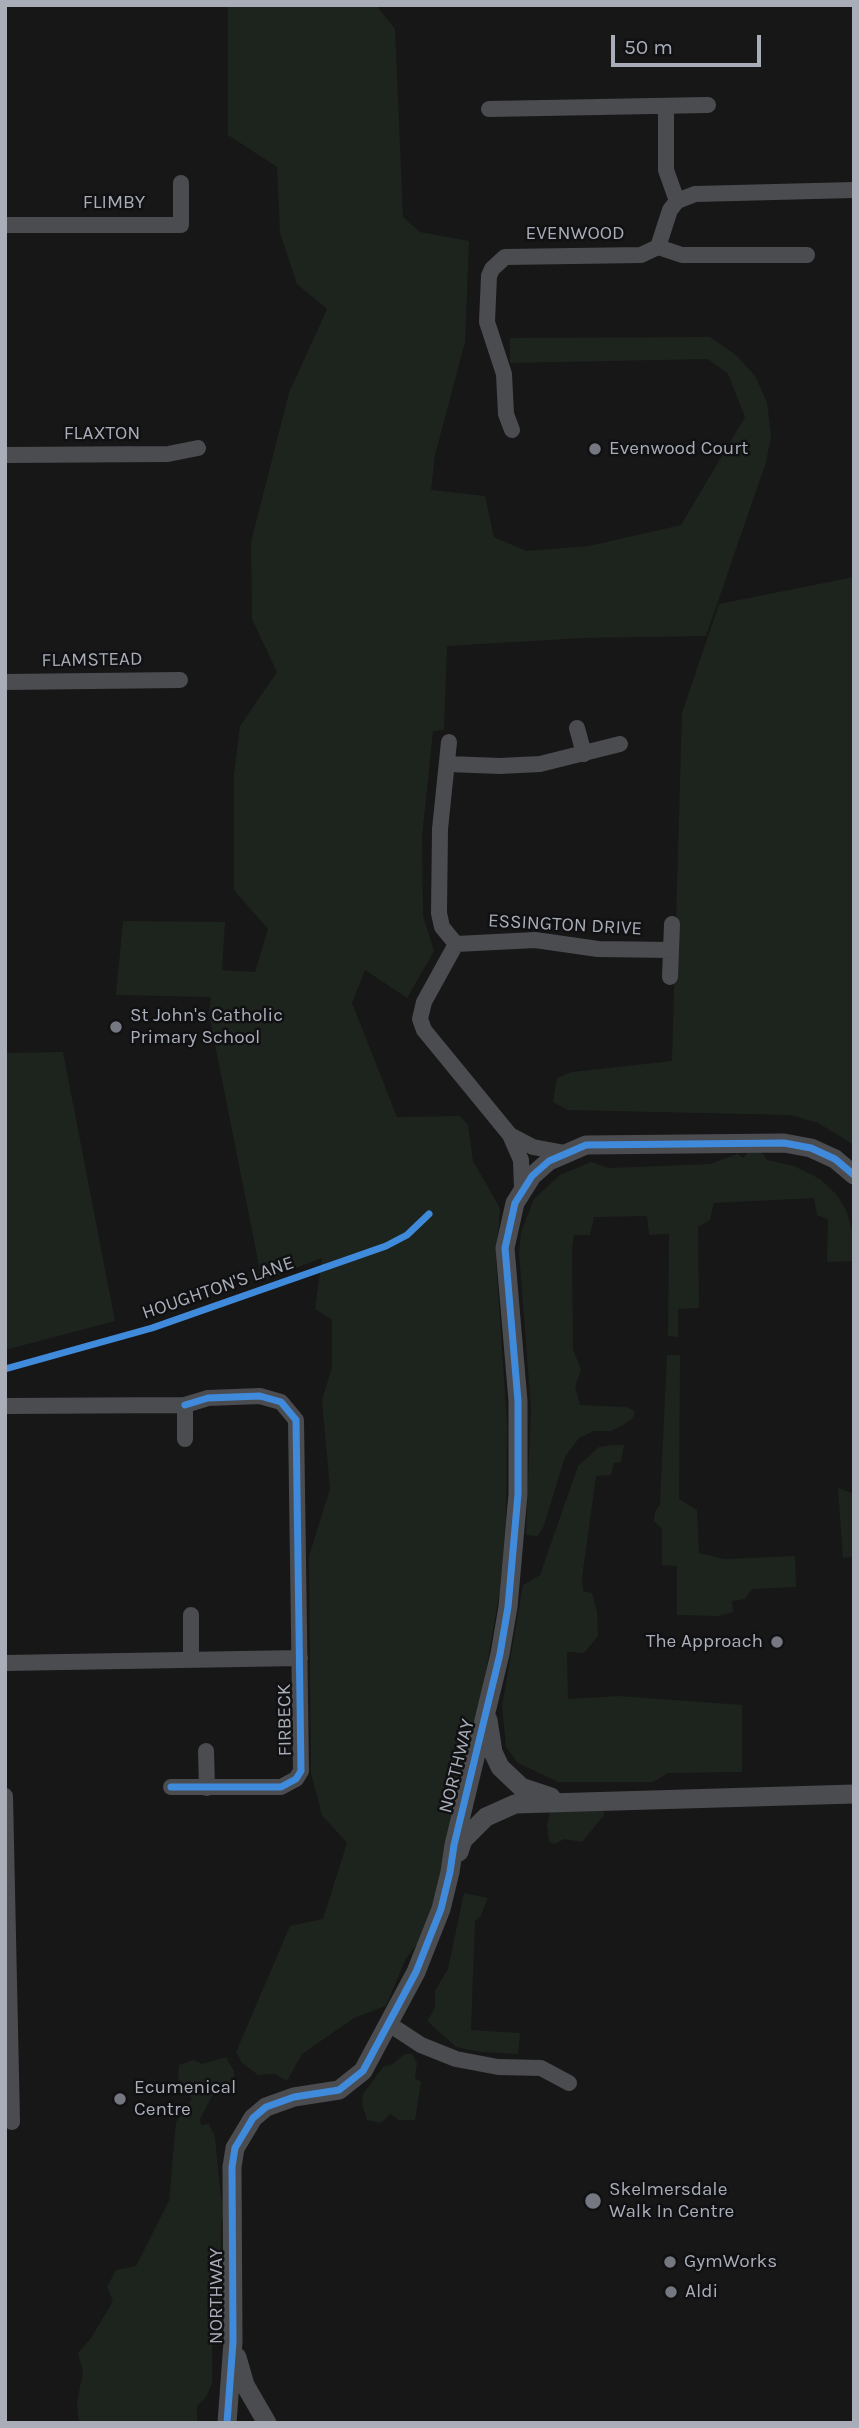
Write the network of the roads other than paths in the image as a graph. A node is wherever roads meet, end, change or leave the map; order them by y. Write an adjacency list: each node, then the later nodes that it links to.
1 (708, 105): 2 (street)
2 (666, 107): 3 (street); 6 (street)
3 (489, 110)
4 (181, 183): 7 (street, FLIMBY)
5 (854, 190): 6 (street)
6 (677, 201): 8 (street)
7 (5, 225)
8 (658, 247): 9 (street, EVENWOOD); 10 (street, EVENWOOD)
9 (807, 255)
10 (512, 430)
11 (198, 449): 12 (street, FLAXTON)
12 (5, 456)
13 (180, 680): 14 (street, FLAMSTEAD)
14 (5, 682)
15 (577, 728): 18 (street)
16 (449, 742): 19 (street)
17 (620, 744): 18 (street)
18 (584, 754): 19 (street)
19 (448, 764): 21 (street)
20 (672, 924): 22 (street)
21 (456, 944): 22 (street, ESSINGTON DRIVE); 24 (street)
22 (671, 950): 23 (street)
23 (670, 977)
24 (510, 1135): 25 (street); 27 (street)
25 (565, 1153): 26 (street, NORTHWAY); 27 (street, NORTHWAY)
26 (854, 1175)
27 (522, 1189): 35 (street, NORTHWAY)
28 (185, 1405): 29 (street); 30 (street); 32 (street)
29 (5, 1406)
30 (185, 1439)
31 (191, 1615): 33 (street)
32 (300, 1658): 33 (street); 38 (street, FIRBECK)
33 (191, 1660): 34 (street)
34 (5, 1663)
35 (487, 1707): 41 (street); 42 (street, NORTHWAY)
36 (206, 1751): 38 (street)
37 (171, 1787): 38 (street, FIRBECK)
38 (207, 1788)
39 (854, 1794): 41 (street, NORTHWAY)
40 (5, 1796): 45 (street)
41 (572, 1801): 42 (street, NORTHWAY)
42 (450, 1872): 43 (street, NORTHWAY)
43 (389, 2024): 44 (street); 46 (street, NORTHWAY)
44 (569, 2083)
45 (12, 2122)
46 (233, 2342): 47 (street, NORTHWAY); 48 (street, NORTHWAY)
47 (226, 2423)
48 (267, 2423)

